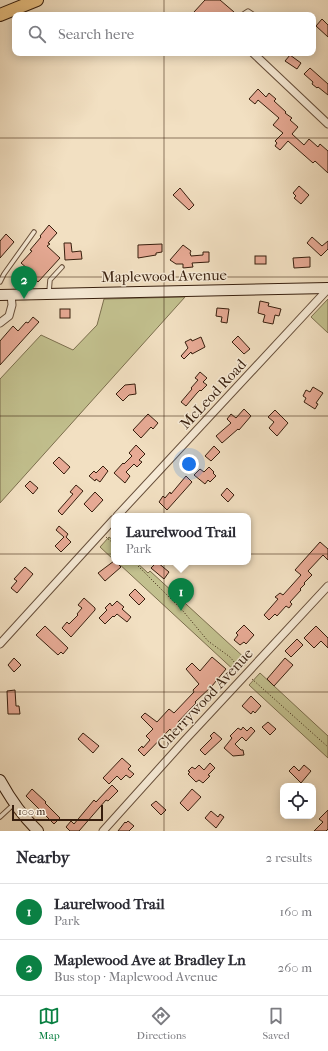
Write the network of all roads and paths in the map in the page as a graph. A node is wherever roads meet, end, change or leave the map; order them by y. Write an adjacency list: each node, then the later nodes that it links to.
1 (37, 0): 2 (highway)
2 (0, 14)
3 (256, 56): 4 (street)
4 (328, 124)
5 (34, 232): 7 (lane)
6 (62, 267): 9 (lane)
7 (0, 282)
8 (328, 288): 9 (street, Maplewood Avenue); 13 (street, McLeod Road)
9 (49, 293): 10 (street, Maplewood Avenue)
10 (11, 294): 11 (street, Maplewood Avenue); 12 (street)
11 (0, 295)
12 (0, 323)
13 (120, 513)
14 (111, 522): 15 (street)
15 (103, 531): 16 (path); 19 (street)
16 (111, 541)
17 (137, 565): 20 (path)
18 (328, 586): 20 (street, Cherrywood Avenue)
19 (0, 644)
20 (245, 674): 21 (path); 26 (street, Cherrywood Avenue)
21 (328, 747)
22 (0, 780): 23 (street)
23 (14, 804): 24 (lane); 25 (street)
24 (0, 817)
25 (38, 831)
26 (103, 831)

